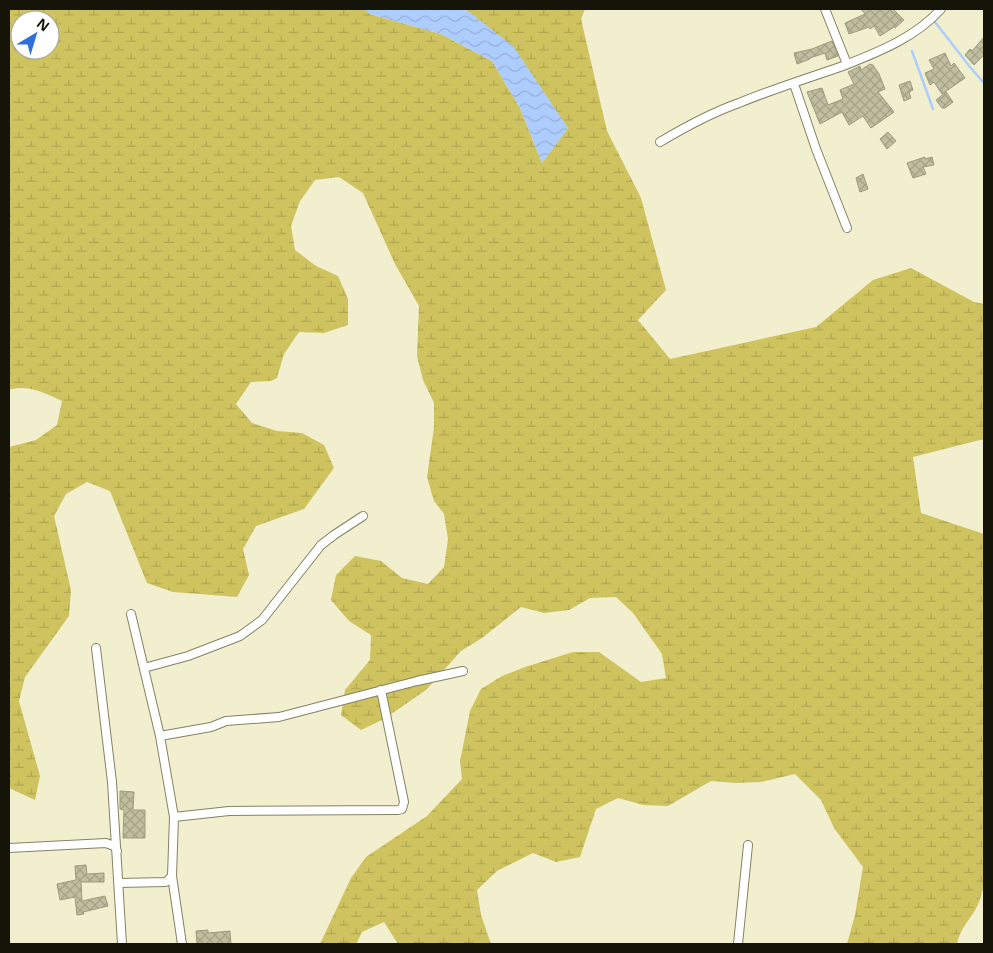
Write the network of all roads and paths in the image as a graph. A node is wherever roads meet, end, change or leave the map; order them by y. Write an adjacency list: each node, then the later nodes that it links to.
1 (825, 9): 3 (street)
2 (941, 9): 3 (street)
3 (847, 64): 4 (street)
4 (794, 84): 5 (street); 6 (street)
5 (660, 142)
6 (847, 228)
7 (363, 516): 10 (street)
8 (131, 614): 10 (street)
9 (96, 648): 17 (street)
10 (144, 668): 13 (street)
11 (463, 671): 12 (street)
12 (381, 690): 13 (street); 14 (street)
13 (160, 736): 14 (street)
14 (174, 817): 18 (street)
15 (748, 845): 22 (street)
16 (9, 848): 17 (street)
17 (117, 851): 19 (street)
18 (172, 876): 19 (street); 21 (street)
19 (119, 883): 20 (street)
20 (122, 944)
21 (182, 944)
22 (738, 944)

